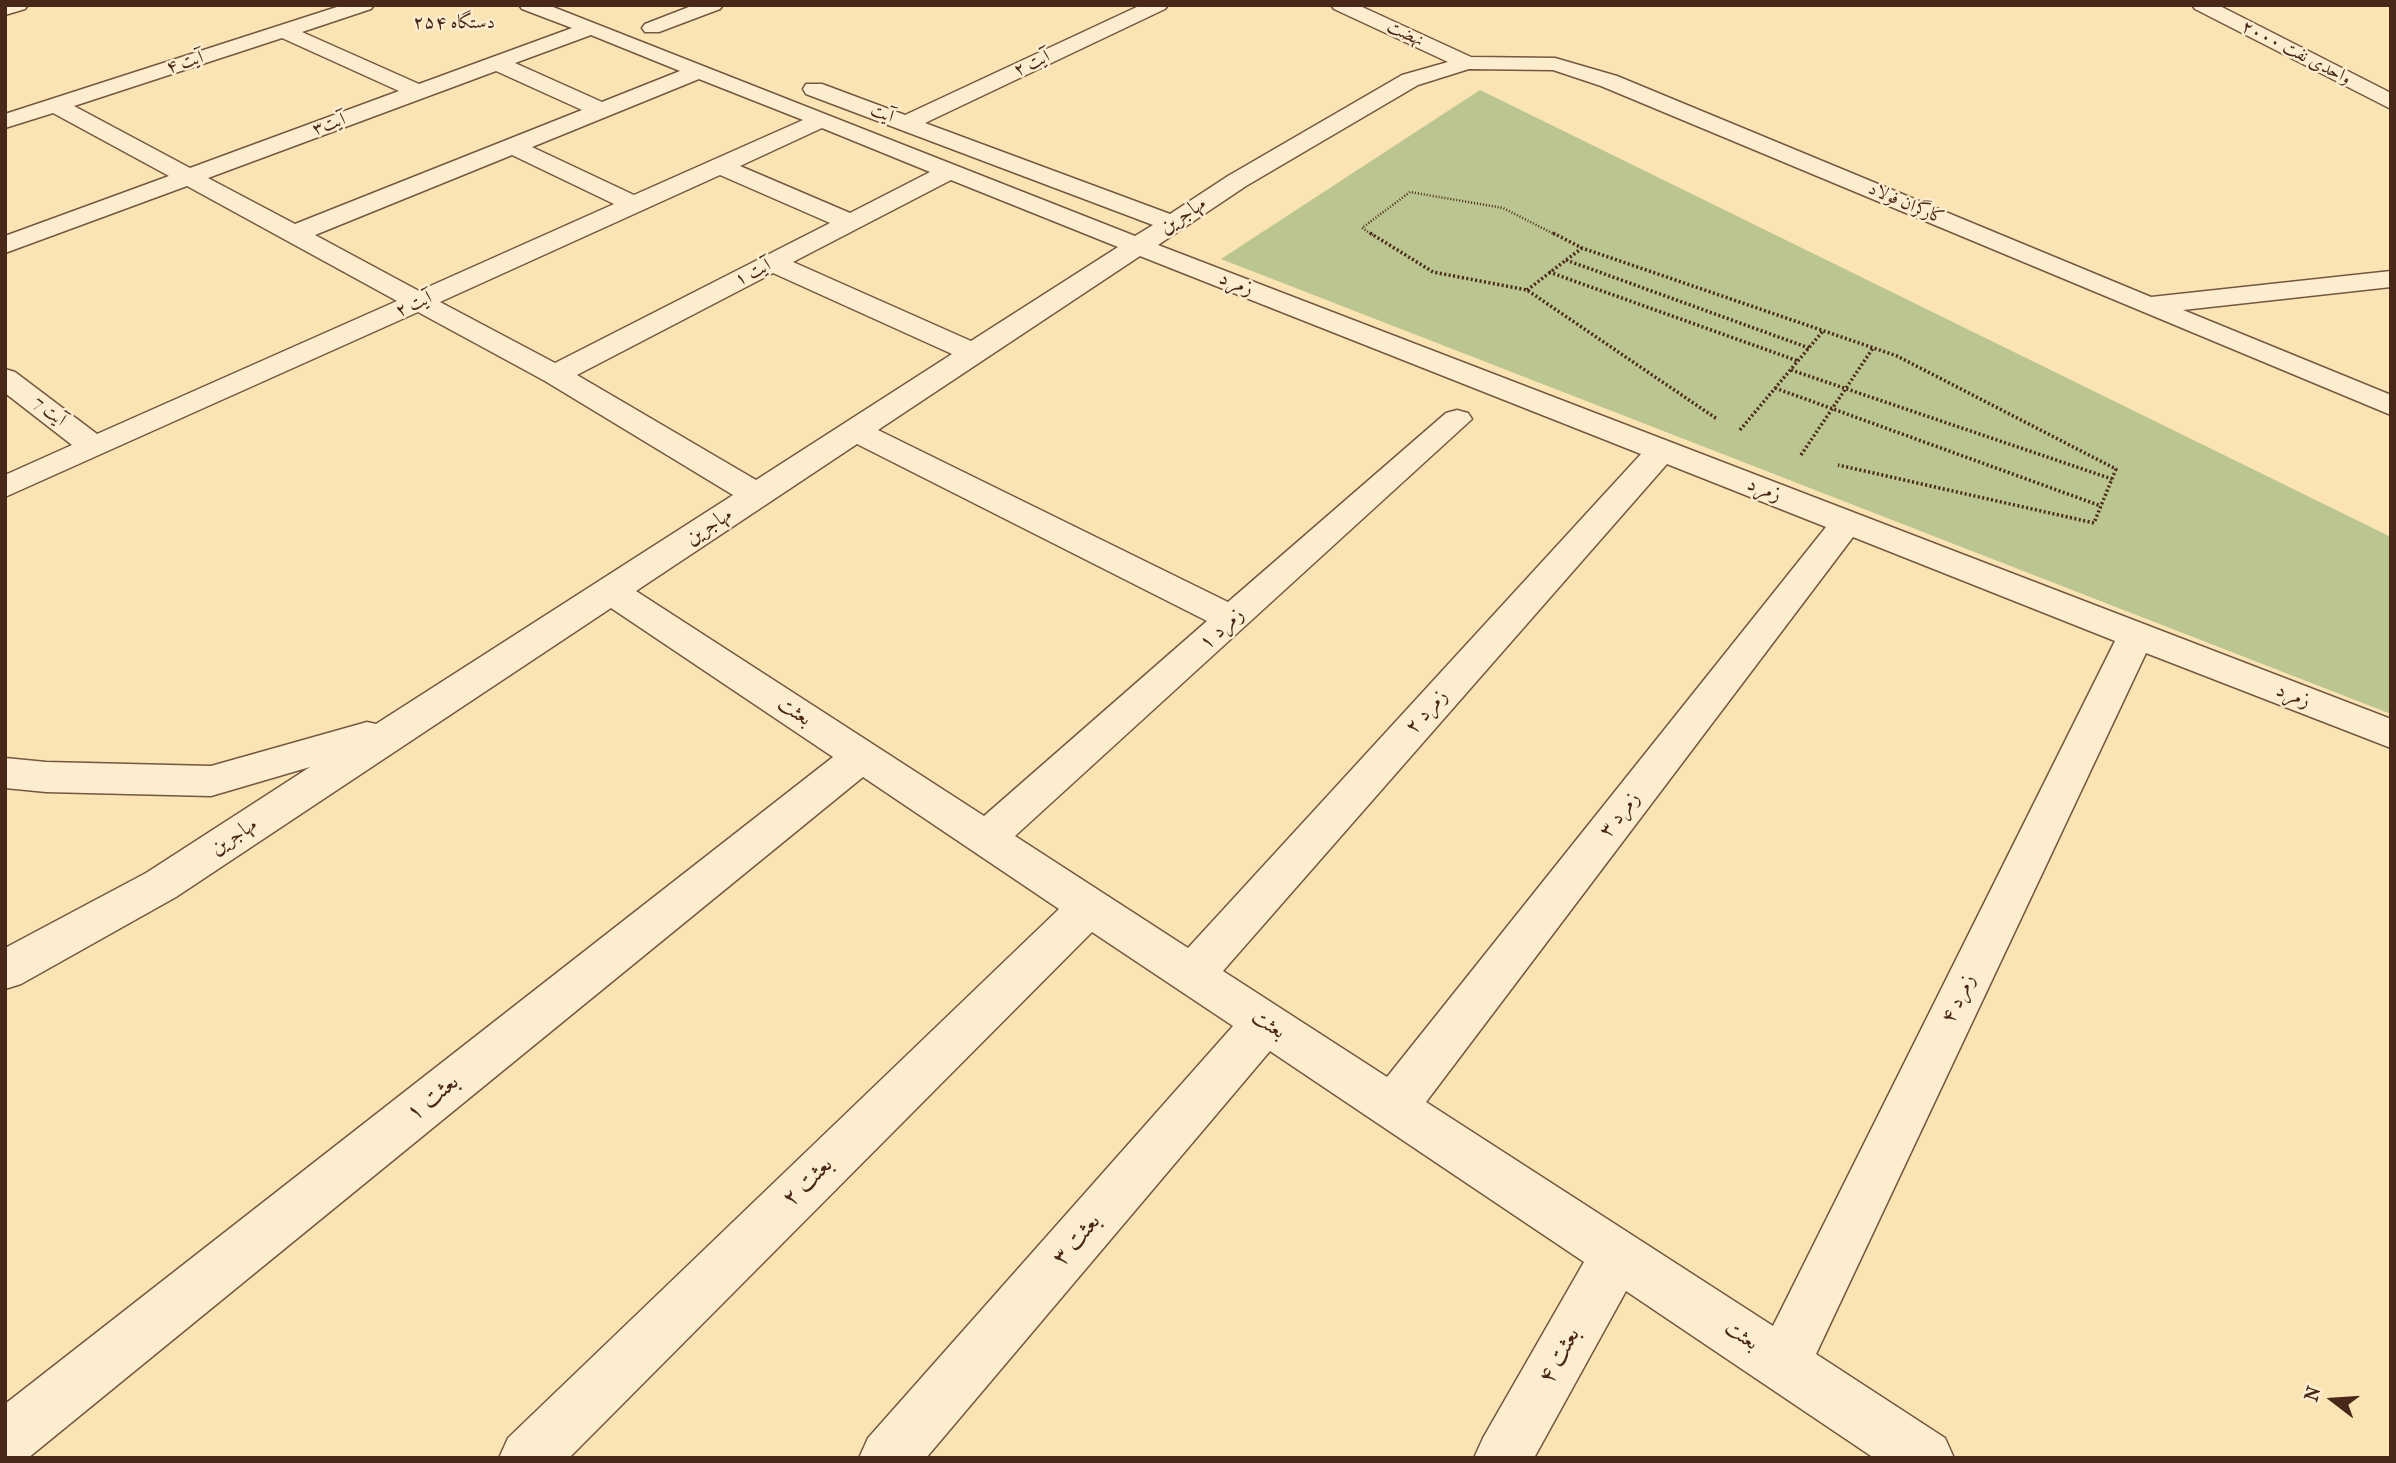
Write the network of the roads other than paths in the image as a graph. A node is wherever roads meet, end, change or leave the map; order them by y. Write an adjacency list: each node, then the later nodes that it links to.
1 (18, 5): 8 (street)
2 (365, 5): 11 (street, آیت ۴)
3 (529, 5): 9 (street)
4 (713, 5): 10 (street)
5 (1158, 5): 24 (street, آیت ۲)
6 (1341, 5): 14 (street, نهضت)
7 (2202, 5): 19 (street, ۲۰۰۰ واحدی نفت)
8 (5, 9)
9 (592, 17): 10 (street); 13 (street, آیت۳); 15 (street, زمرد)
10 (652, 28): 12 (street)
11 (283, 32): 18 (street); 20 (street, آیت ۴)
12 (678, 37)
13 (496, 64): 18 (street, آیت۳); 21 (street)
14 (1468, 64): 16 (street, کارگران فولاد); 38 (street, کارگران فولاد)
15 (699, 71): 21 (street); 22 (street, زمرد)
16 (1410, 79): 31 (street, مهاجرین)
17 (792, 80): 24 (street, آیت)
18 (419, 92): 28 (street, آیت۳)
19 (2391, 102)
20 (55, 105): 23 (street, آیت ۴); 28 (street)
21 (601, 110): 25 (street)
22 (822, 120): 26 (street, آیت ۲); 27 (street, زمرد)
23 (5, 121)
24 (906, 123): 31 (street, آیت)
25 (512, 146): 29 (street); 32 (street)
26 (720, 166): 29 (street, آیت ۲); 30 (street)
27 (950, 171): 30 (street, آیت ۱); 34 (street, زمرد)
28 (189, 177): 32 (street); 33 (street, آیت۳)
29 (635, 205): 37 (street, آیت ۲)
30 (850, 222): 35 (street, آیت ۱)
31 (1172, 223): 34 (street, مهاجرین)
32 (294, 234): 37 (street)
33 (5, 245)
34 (1138, 246): 39 (street, مهاجرین); 46 (street, زمرد)
35 (773, 263): 39 (street); 40 (street, آیت ۱)
36 (2391, 278): 38 (street)
37 (420, 302): 40 (street); 45 (street, آیت ۲)
38 (2148, 305): 42 (street, کارگران فولاد)
39 (974, 353): 44 (street, مهاجرین)
40 (555, 375): 48 (street)
41 (5, 378): 45 (street, آیت 7)
42 (2391, 406)
43 (1457, 419): 51 (street, زمرد ۱)
44 (855, 431): 48 (street, مهاجرین); 51 (street)
45 (93, 446): 47 (street, آیت ۲)
46 (1662, 450): 49 (street, زمرد); 60 (street, زمرد ۲)
47 (5, 487)
48 (757, 495): 50 (street, مهاجرین)
49 (1847, 523): 52 (street, زمرد); 62 (street, زمرد ۳)
50 (611, 591): 53 (street, مهاجرین); 55 (street, بعثت)
51 (1232, 619): 57 (street, زمرد ۱)
52 (2136, 635): 54 (street, زمرد); 64 (street, زمرد ۴)
53 (406, 725): 56 (street); 59 (street, مهاجرین)
54 (2391, 734)
55 (862, 757): 57 (street, بعثت); 65 (street, بعثت ۱)
56 (5, 773)
57 (986, 838): 58 (street, بعثت)
58 (1088, 907): 60 (street, بعثت); 66 (street, بعثت ۲)
59 (5, 970)
60 (1192, 975): 61 (street, بعثت)
61 (1265, 1023): 62 (street, بعثت); 67 (street, بعثت ۳)
62 (1393, 1107): 63 (street, بعثت)
63 (1618, 1254): 64 (street, بعثت); 68 (street, بعثت ۴)
64 (1783, 1364): 69 (street, بعثت)
65 (5, 1440)
66 (528, 1458)
67 (888, 1458)
68 (1503, 1458)
69 (1925, 1458)

